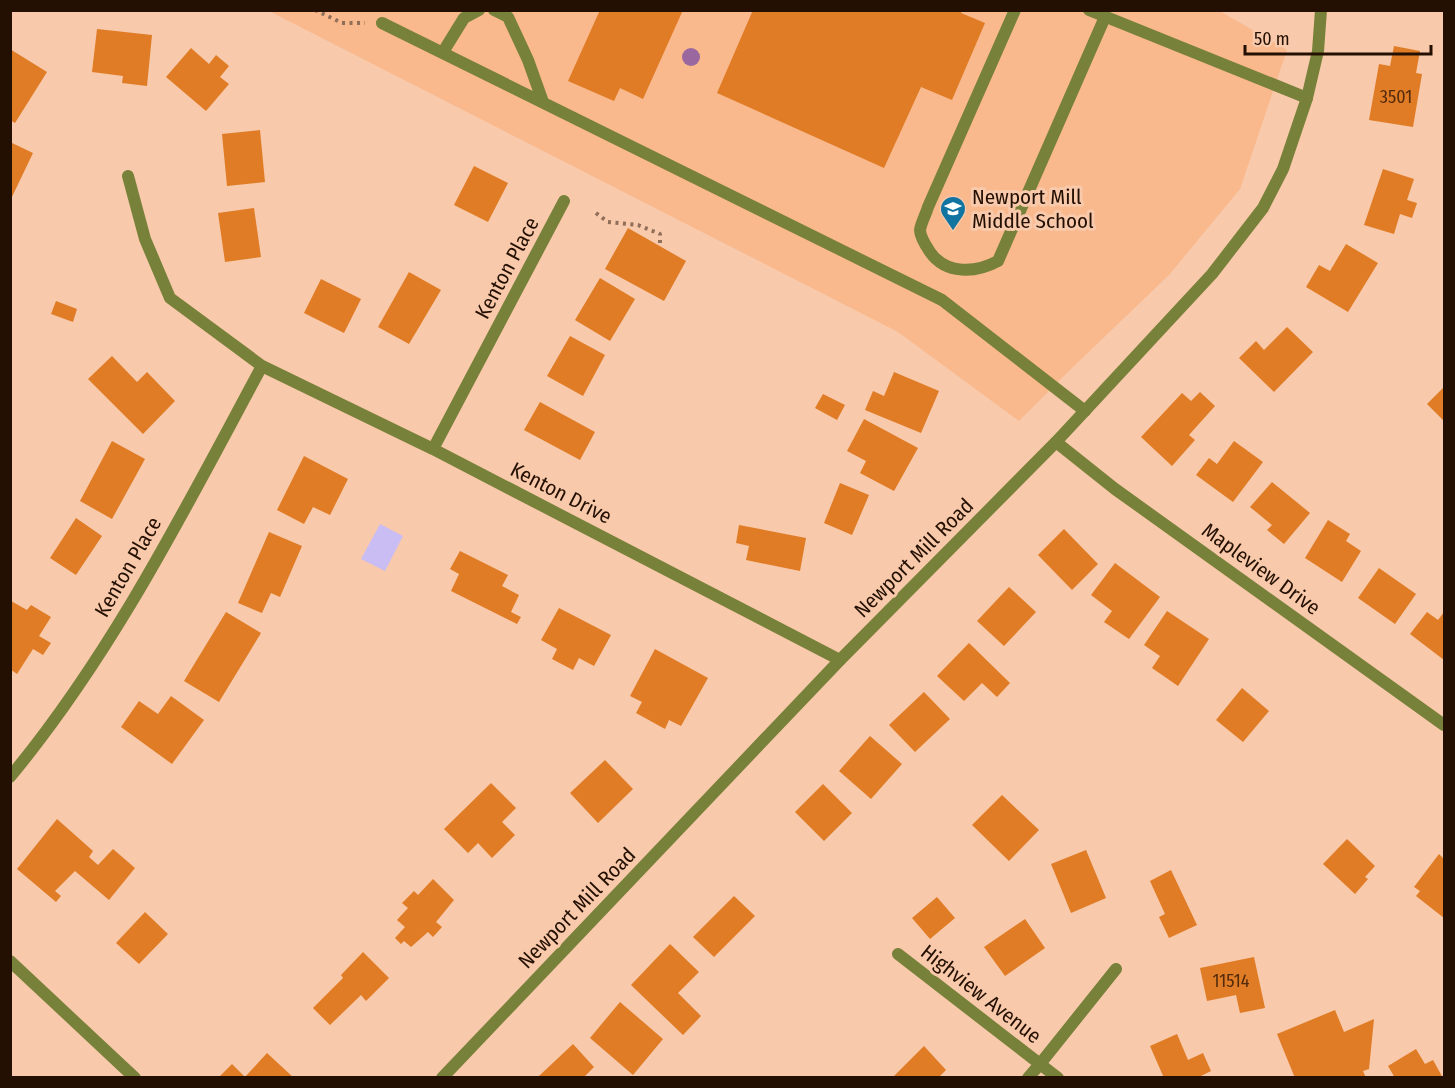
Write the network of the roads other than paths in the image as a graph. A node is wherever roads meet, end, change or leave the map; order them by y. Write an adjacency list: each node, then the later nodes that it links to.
1 (479, 10): 8 (street)
2 (494, 10): 10 (street)
3 (1015, 10): 6 (street)
4 (1089, 10): 6 (street)
5 (1321, 10): 9 (street, Newport Mill Road)
6 (1105, 17): 9 (street)
7 (382, 23): 8 (street)
8 (443, 52): 10 (street)
9 (1307, 98): 14 (street, Newport Mill Road)
10 (543, 102): 14 (street)
11 (128, 176): 13 (street, Kenton Drive)
12 (564, 201): 16 (street, Kenton Place)
13 (262, 366): 16 (street, Kenton Drive); 19 (street, Kenton Place)
14 (1085, 411): 15 (street, Newport Mill Road)
15 (1056, 442): 17 (street, Newport Mill Road); 18 (street, Mapleview Drive)
16 (433, 449): 17 (street, Kenton Drive)
17 (840, 660): 25 (street, Newport Mill Road)
18 (1444, 725)
19 (10, 777)
20 (898, 954): 23 (street, Highview Avenue)
21 (10, 962): 24 (street)
22 (1116, 969): 23 (street, Highview Avenue)
23 (1040, 1064): 26 (street); 27 (street, Highview Avenue)
24 (135, 1077)
25 (442, 1077)
26 (1028, 1077)
27 (1058, 1077)

